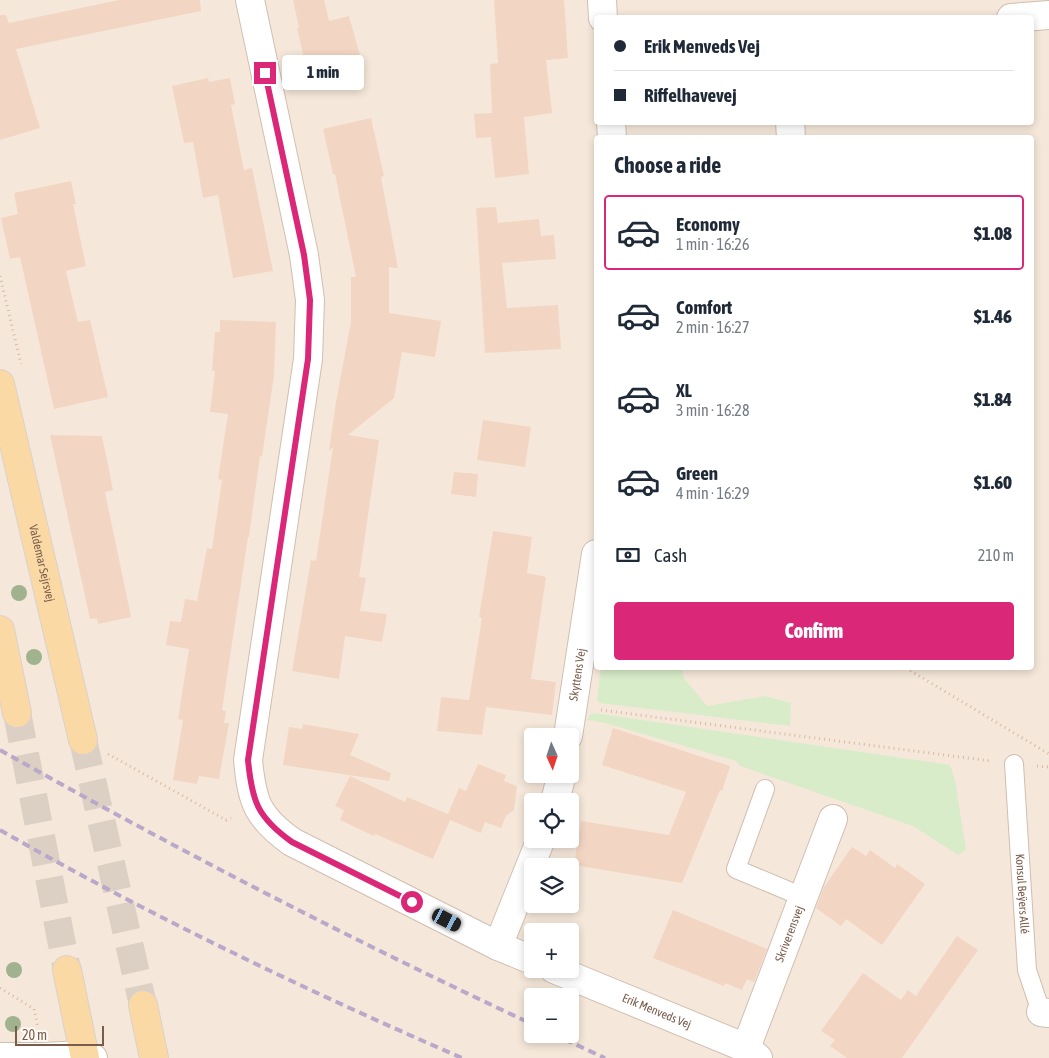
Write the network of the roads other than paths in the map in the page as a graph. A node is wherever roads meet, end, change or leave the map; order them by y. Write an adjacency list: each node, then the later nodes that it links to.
1 (250, 0): 17 (street)
2 (602, 0): 3 (street)
3 (604, 15)
4 (1049, 15): 5 (street)
5 (1034, 16)
6 (0, 384): 11 (main road, Valdemar Sejrsvej)
7 (594, 568): 10 (street, Skyttens Vej)
8 (1, 640): 9 (main road)
9 (17, 713)
10 (570, 728)
11 (83, 740)
12 (1014, 764): 22 (lane, Konsul Beÿers Allé)
13 (765, 789): 16 (lane)
14 (833, 818): 16 (street, Skriverensvej)
15 (537, 848): 17 (street)
16 (803, 897): 23 (street, Skriverensvej)
17 (498, 946): 18 (street)
18 (524, 957)
19 (68, 970): 26 (main road)
20 (575, 978): 23 (street, Erik Menveds Vej)
21 (143, 1005): 27 (main road)
22 (1045, 1012)
23 (752, 1053)
24 (0, 1057): 25 (street)
25 (43, 1057): 26 (street)
26 (87, 1057)
27 (154, 1058)

